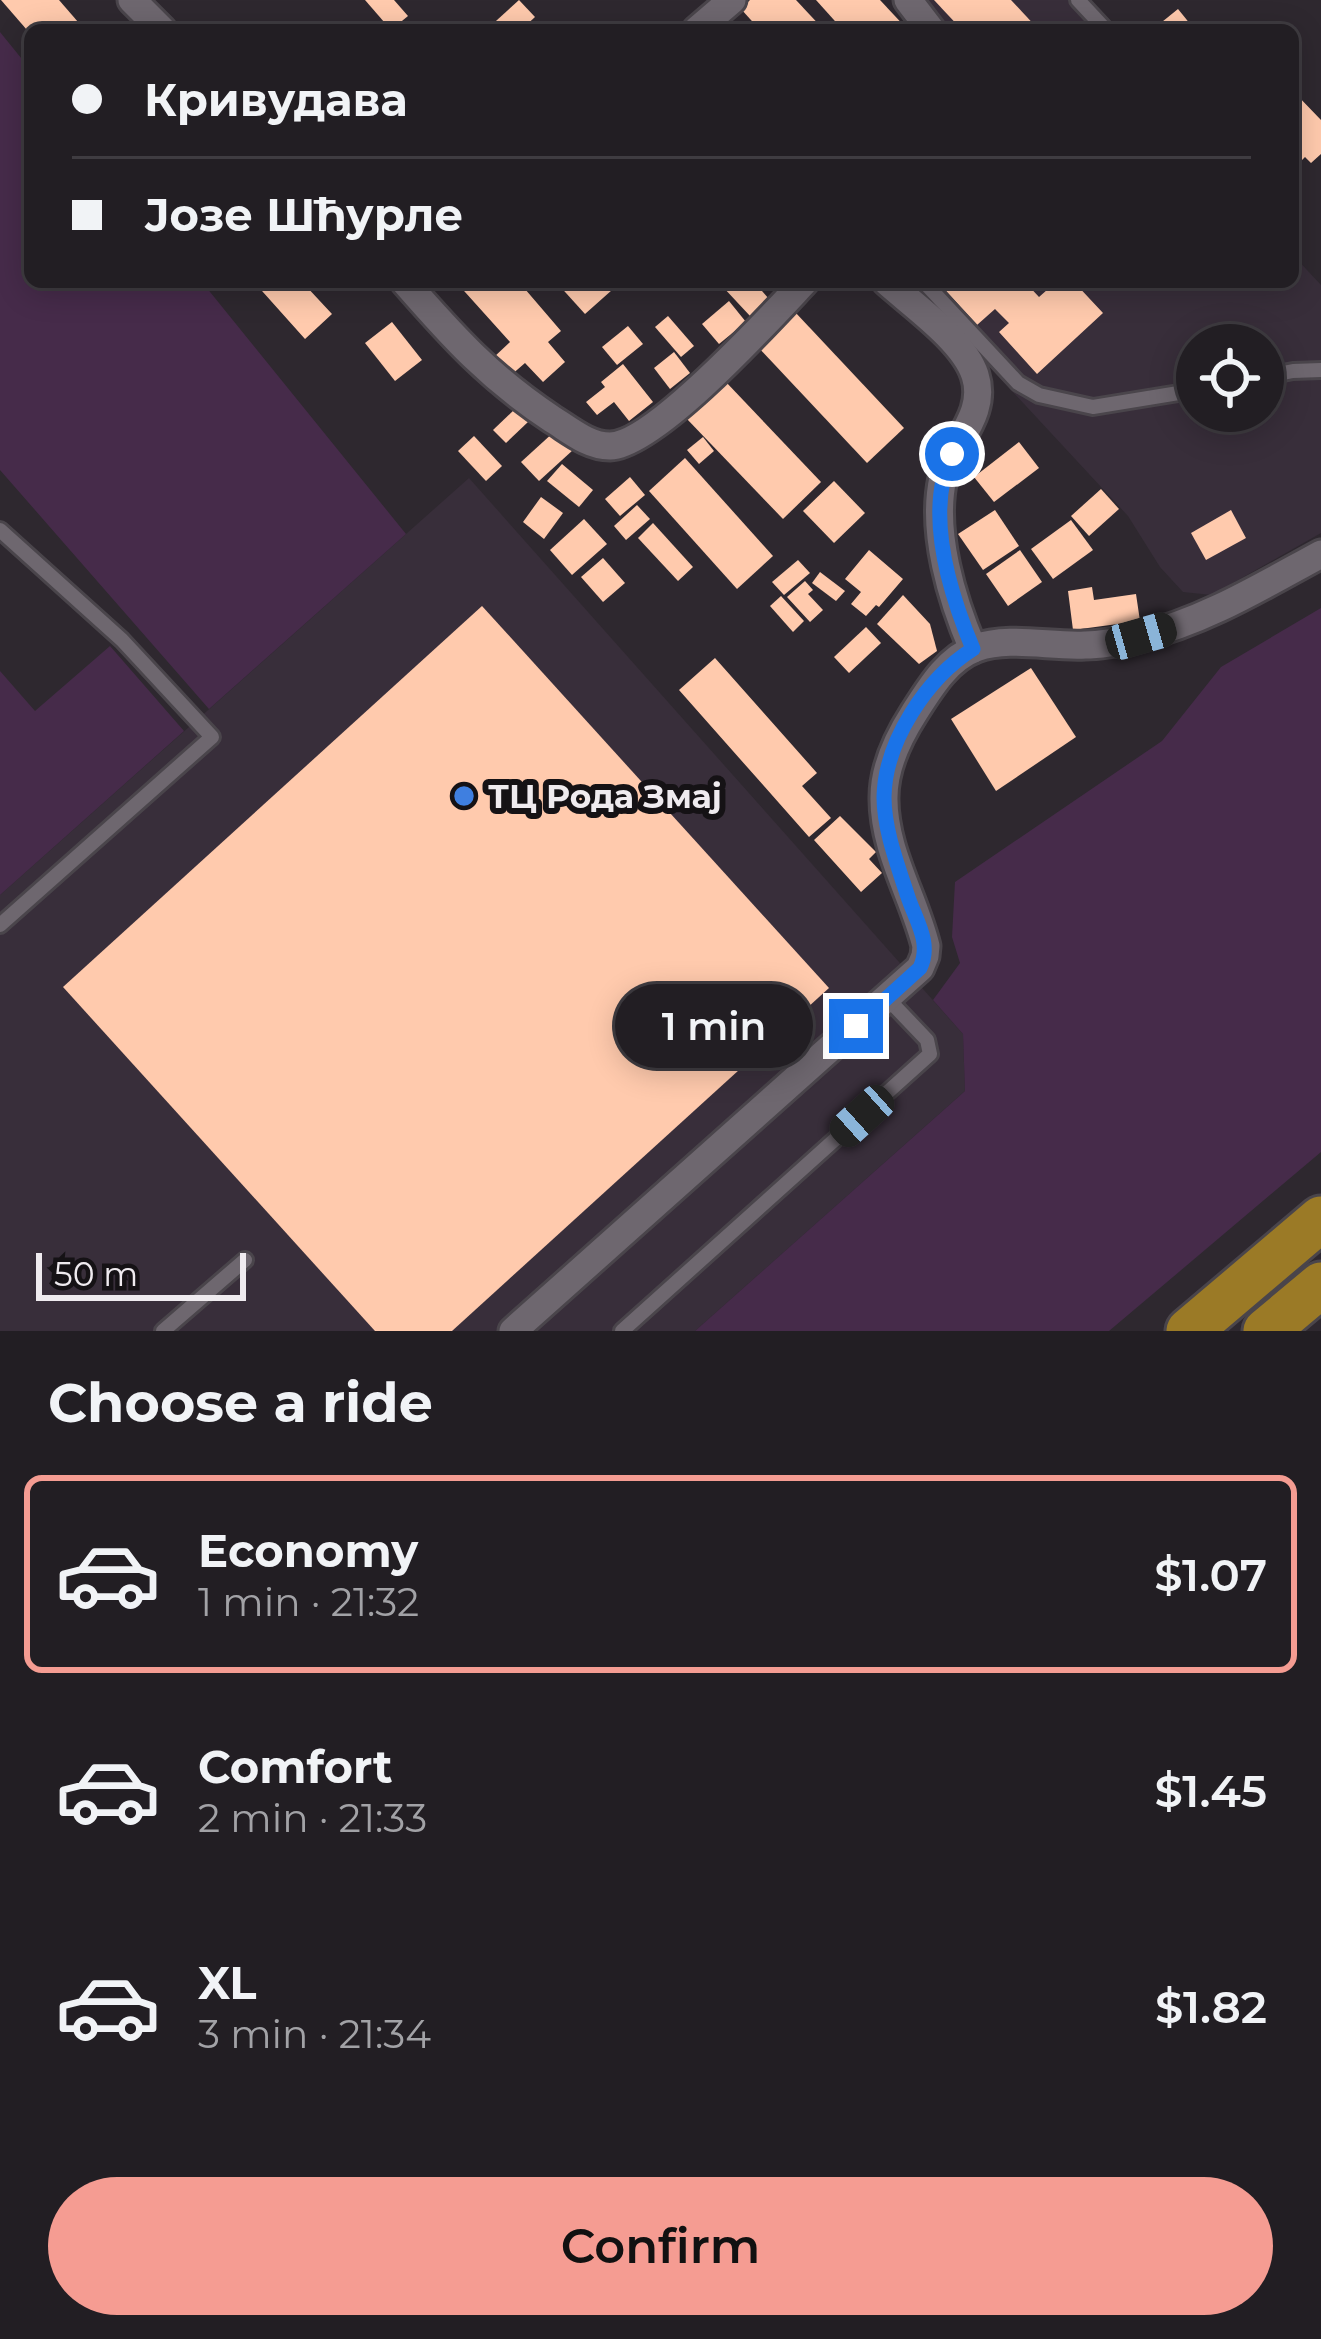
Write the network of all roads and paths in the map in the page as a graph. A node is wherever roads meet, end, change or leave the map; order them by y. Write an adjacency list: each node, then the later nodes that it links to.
1 (132, 0): 4 (street)
2 (908, 0): 5 (street)
3 (1078, 0): 6 (lane)
4 (156, 24)
5 (927, 24)
6 (1100, 24)
7 (410, 288): 8 (street)
8 (798, 288)
9 (893, 288): 16 (street)
10 (930, 288): 13 (lane)
11 (1321, 370): 12 (lane)
12 (1284, 373)
13 (1176, 393)
14 (0, 530): 17 (lane)
15 (1321, 554): 16 (street)
16 (973, 649): 18 (street)
17 (0, 925)
18 (887, 998): 23 (street); 24 (lane)
19 (1321, 1219): 25 (highway)
20 (244, 1260): 22 (lane)
21 (1321, 1285): 26 (highway)
22 (163, 1331)
23 (513, 1331)
24 (622, 1331)
25 (1189, 1331)
26 (1266, 1331)

